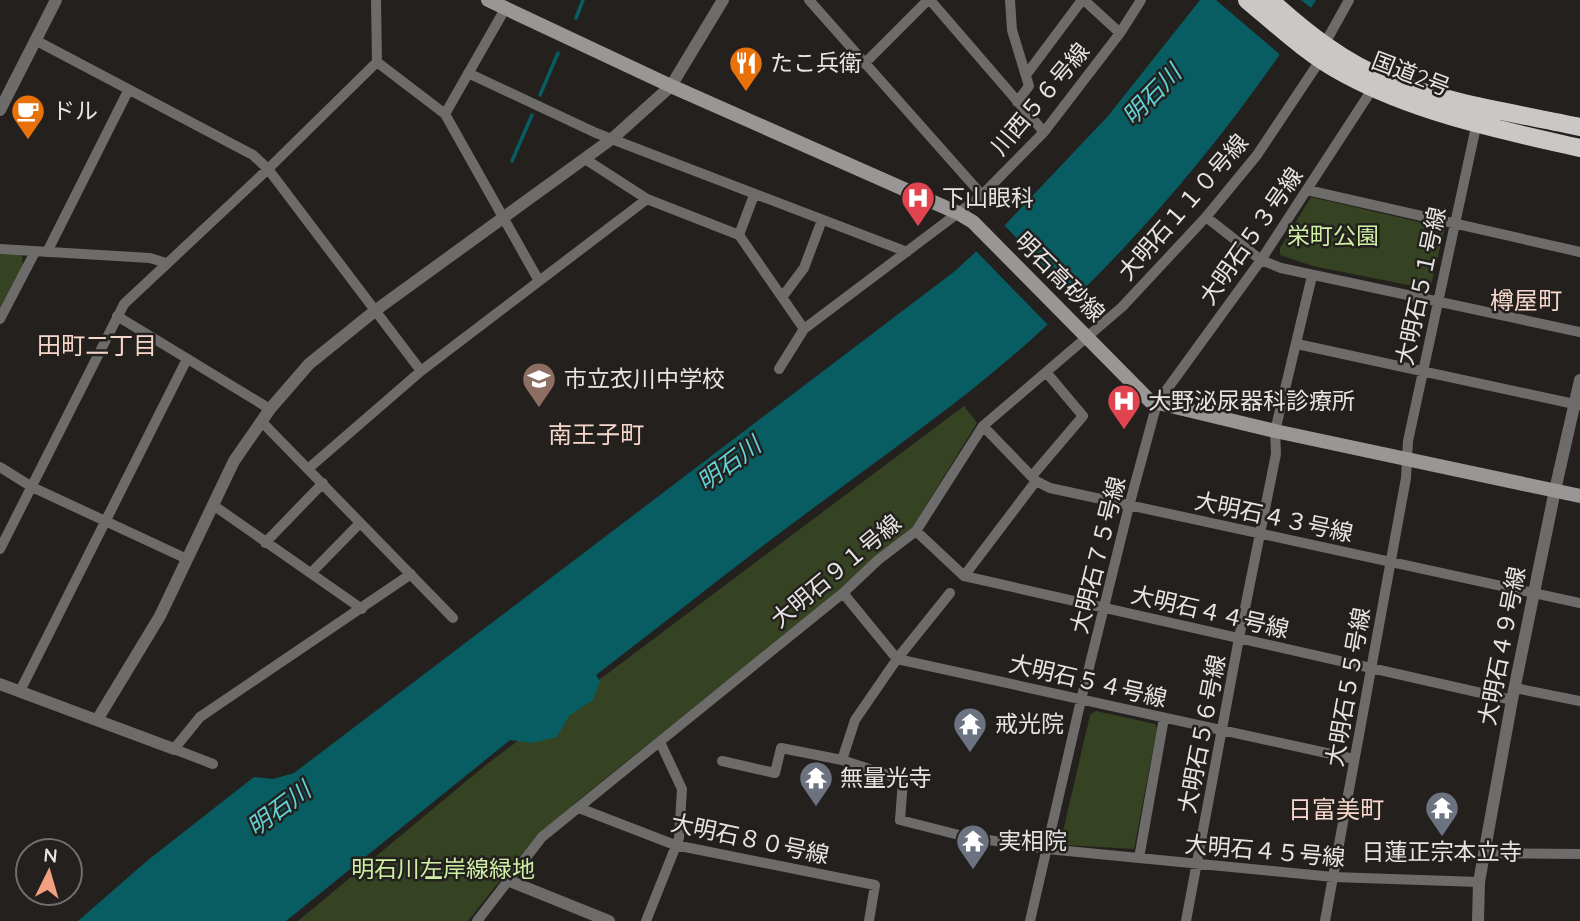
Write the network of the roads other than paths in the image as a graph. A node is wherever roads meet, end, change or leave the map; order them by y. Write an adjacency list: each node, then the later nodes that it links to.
1 (56, 0): 15 (street)
2 (376, 0): 17 (street)
3 (488, 0): 13 (main road, 明石高砂線)
4 (723, 0): 21 (street)
5 (810, 0): 18 (street)
6 (929, 0): 18 (street); 24 (street)
7 (1010, 0): 20 (street)
8 (1083, 0): 14 (street); 20 (street)
9 (1141, 0): 14 (street, 川西５６号線)
10 (1247, 0): 16 (highway, 国道2号)
11 (1270, 0): 16 (highway, 国道2号)
12 (1349, 0): 16 (street, 大明石１１０号線)
13 (505, 9): 19 (street); 21 (main road, 明石高砂線)
14 (1120, 33): 29 (street, 川西５６号線)
15 (35, 40): 23 (street); 25 (street)
16 (1319, 49): 22 (highway, 国道2号); 28 (highway, 国道2号); 39 (street, 大明石１１０号線)
17 (377, 62): 26 (street); 33 (street)
18 (864, 64): 36 (street)
19 (468, 73): 26 (street); 30 (street)
20 (1026, 75): 24 (street)
21 (671, 86): 30 (street); 38 (main road, 明石高砂線)
22 (1373, 88): 27 (highway, 国道2号); 34 (street, 大明石５３号線)
23 (128, 91): 33 (street); 47 (street)
24 (1017, 102): 29 (street)
25 (0, 110)
26 (445, 114): 40 (street)
27 (1477, 122): 31 (highway, 国道2号); 42 (street, 大明石５１号線)
28 (1580, 127)
29 (1044, 132): 36 (street, 川西５６号線)
30 (613, 138): 32 (street); 35 (street)
31 (1580, 148)
32 (585, 159): 37 (street); 40 (street)
33 (268, 169): 50 (street); 55 (street)
34 (1307, 190): 42 (street); 49 (street, 大明石５３号線)
35 (754, 195): 41 (street); 43 (street)
36 (982, 195): 38 (street, 川西５６号線)
37 (647, 199): 43 (street); 52 (street)
38 (958, 213): 46 (street, 川西５６号線); 60 (main road, 明石高砂線)
39 (1206, 217): 49 (street); 60 (street, 大明石１１０号線)
40 (504, 218): 52 (street); 55 (street)
41 (822, 220): 46 (street); 53 (street)
42 (1455, 224): 48 (street); 54 (street, 大明石５１号線)
43 (739, 235): 53 (street)
44 (0, 249): 45 (street)
45 (35, 251): 47 (street); 57 (street)
46 (907, 251): 58 (street, 川西５６号線)
47 (47, 252): 50 (street)
48 (1580, 252)
49 (1261, 260): 51 (street); 68 (street, 大明石５３号線)
50 (166, 263): 56 (street)
51 (1312, 276): 54 (street); 61 (street, 大明石５６号線)
52 (540, 281): 64 (street)
53 (783, 296): 58 (street)
54 (1438, 301): 59 (street); 65 (street, 大明石５１号線)
55 (376, 310): 64 (street); 70 (street)
56 (117, 316): 62 (street); 79 (street)
57 (0, 318)
58 (804, 329): 63 (street)
59 (1580, 332)
60 (1083, 333): 66 (street, 大明石９１号線); 68 (main road, 明石高砂線)
61 (1297, 344): 65 (street); 73 (street, 大明石５６号線)
62 (187, 359): 70 (street); 84 (street)
63 (779, 369)
64 (421, 371): 76 (street)
65 (1422, 371): 69 (street); 74 (street, 大明石５１号線)
66 (1046, 372): 72 (street, 大明石９１号線); 77 (street)
67 (1580, 380): 69 (street, 大明石４９号線)
68 (1157, 403): 73 (main road, 明石高砂線); 83 (street, 大明石７５号線)
69 (1578, 405): 80 (street, 大明石４９号線)
70 (270, 409): 71 (street)
71 (261, 421): 76 (street); 82 (street)
72 (983, 426): 77 (street, 大明石４３号線); 86 (street, 大明石９１号線)
73 (1275, 431): 74 (main road, 明石高砂線); 87 (street, 大明石５６号線)
74 (1407, 460): 80 (main road, 明石高砂線); 91 (street, 大明石５５号線)
75 (0, 467): 79 (street)
76 (309, 468): 78 (street)
77 (1034, 478): 83 (street, 大明石４３号線); 94 (street)
78 (323, 483): 85 (street); 88 (street)
79 (32, 486): 84 (street); 89 (street)
80 (1555, 490): 81 (main road, 明石高砂線); 97 (street, 大明石４９号線)
81 (1580, 496)
82 (213, 505): 88 (street); 90 (street)
83 (1129, 506): 87 (street, 大明石４３号線); 99 (street, 大明石７５号線)
84 (105, 521): 90 (street); 106 (street)
85 (360, 523): 92 (street); 93 (street)
86 (916, 530): 94 (street); 95 (street, 大明石９１号線)
87 (1260, 534): 91 (street, 大明石４３号線); 102 (street, 大明石５６号線)
88 (265, 543): 92 (street)
89 (0, 549)
90 (187, 559): 111 (street)
91 (1391, 562): 97 (street, 大明石４３号線); 104 (street, 大明石５５号線)
92 (312, 572): 100 (street)
93 (411, 574): 100 (street); 101 (street)
94 (964, 576): 99 (street, 大明石４４号線)
95 (843, 593): 103 (street); 113 (street, 大明石９１号線)
96 (950, 593): 103 (street)
97 (1534, 593): 98 (street, 大明石４３号線); 107 (street, 大明石４９号線)
98 (1580, 603)
99 (1104, 608): 102 (street, 大明石４４号線); 108 (street, 大明石７５号線)
100 (362, 609): 114 (street)
101 (453, 618)
102 (1239, 638): 104 (street, 大明石４４号線); 112 (street, 大明石５６号線)
103 (897, 659): 108 (street, 大明石５４号線); 116 (street)
104 (1371, 669): 107 (street, 大明石４４号線); 115 (street, 大明石５５号線)
105 (0, 684): 106 (street)
106 (20, 691): 111 (street)
107 (1513, 694): 109 (street, 大明石４４号線); 122 (street, 大明石４９号線)
108 (1082, 700): 110 (street, 大明石５４号線); 121 (street, 大明石７５号線)
109 (1580, 701)
110 (1164, 718): 112 (street, 大明石５４号線); 124 (street)
111 (97, 720): 114 (street)
112 (1223, 731): 115 (street, 大明石５４号線); 125 (street, 大明石５６号線)
113 (660, 742): 119 (street, 大明石９１号線); 120 (street)
114 (174, 749): 118 (street)
115 (1354, 759): 126 (street, 大明石５５号線)
116 (842, 760): 117 (street); 121 (street)
117 (722, 761)
118 (213, 764)
119 (579, 808): 120 (street, 大明石８０号線); 127 (street, 大明石９１号線)
120 (675, 845): 131 (street); 132 (street, 大明石８０号線)
121 (1047, 849): 124 (street, 大明石４５号線); 133 (street, 大明石７５号線)
122 (1484, 853): 123 (street); 128 (street, 大明石４９号線)
123 (1580, 854)
124 (1139, 858): 125 (street, 大明石４５号線)
125 (1197, 864): 126 (street, 大明石４５号線); 134 (street, 大明石５６号線)
126 (1333, 877): 128 (street, 大明石４５号線); 135 (street, 大明石５５号線)
127 (507, 880): 129 (street, 大明石９１号線); 130 (street)
128 (1479, 882): 136 (street, 大明石４９号線)
129 (477, 921)
130 (609, 921)
131 (646, 921)
132 (869, 921)
133 (1030, 921)
134 (1186, 921)
135 (1325, 921)
136 (1478, 921)

